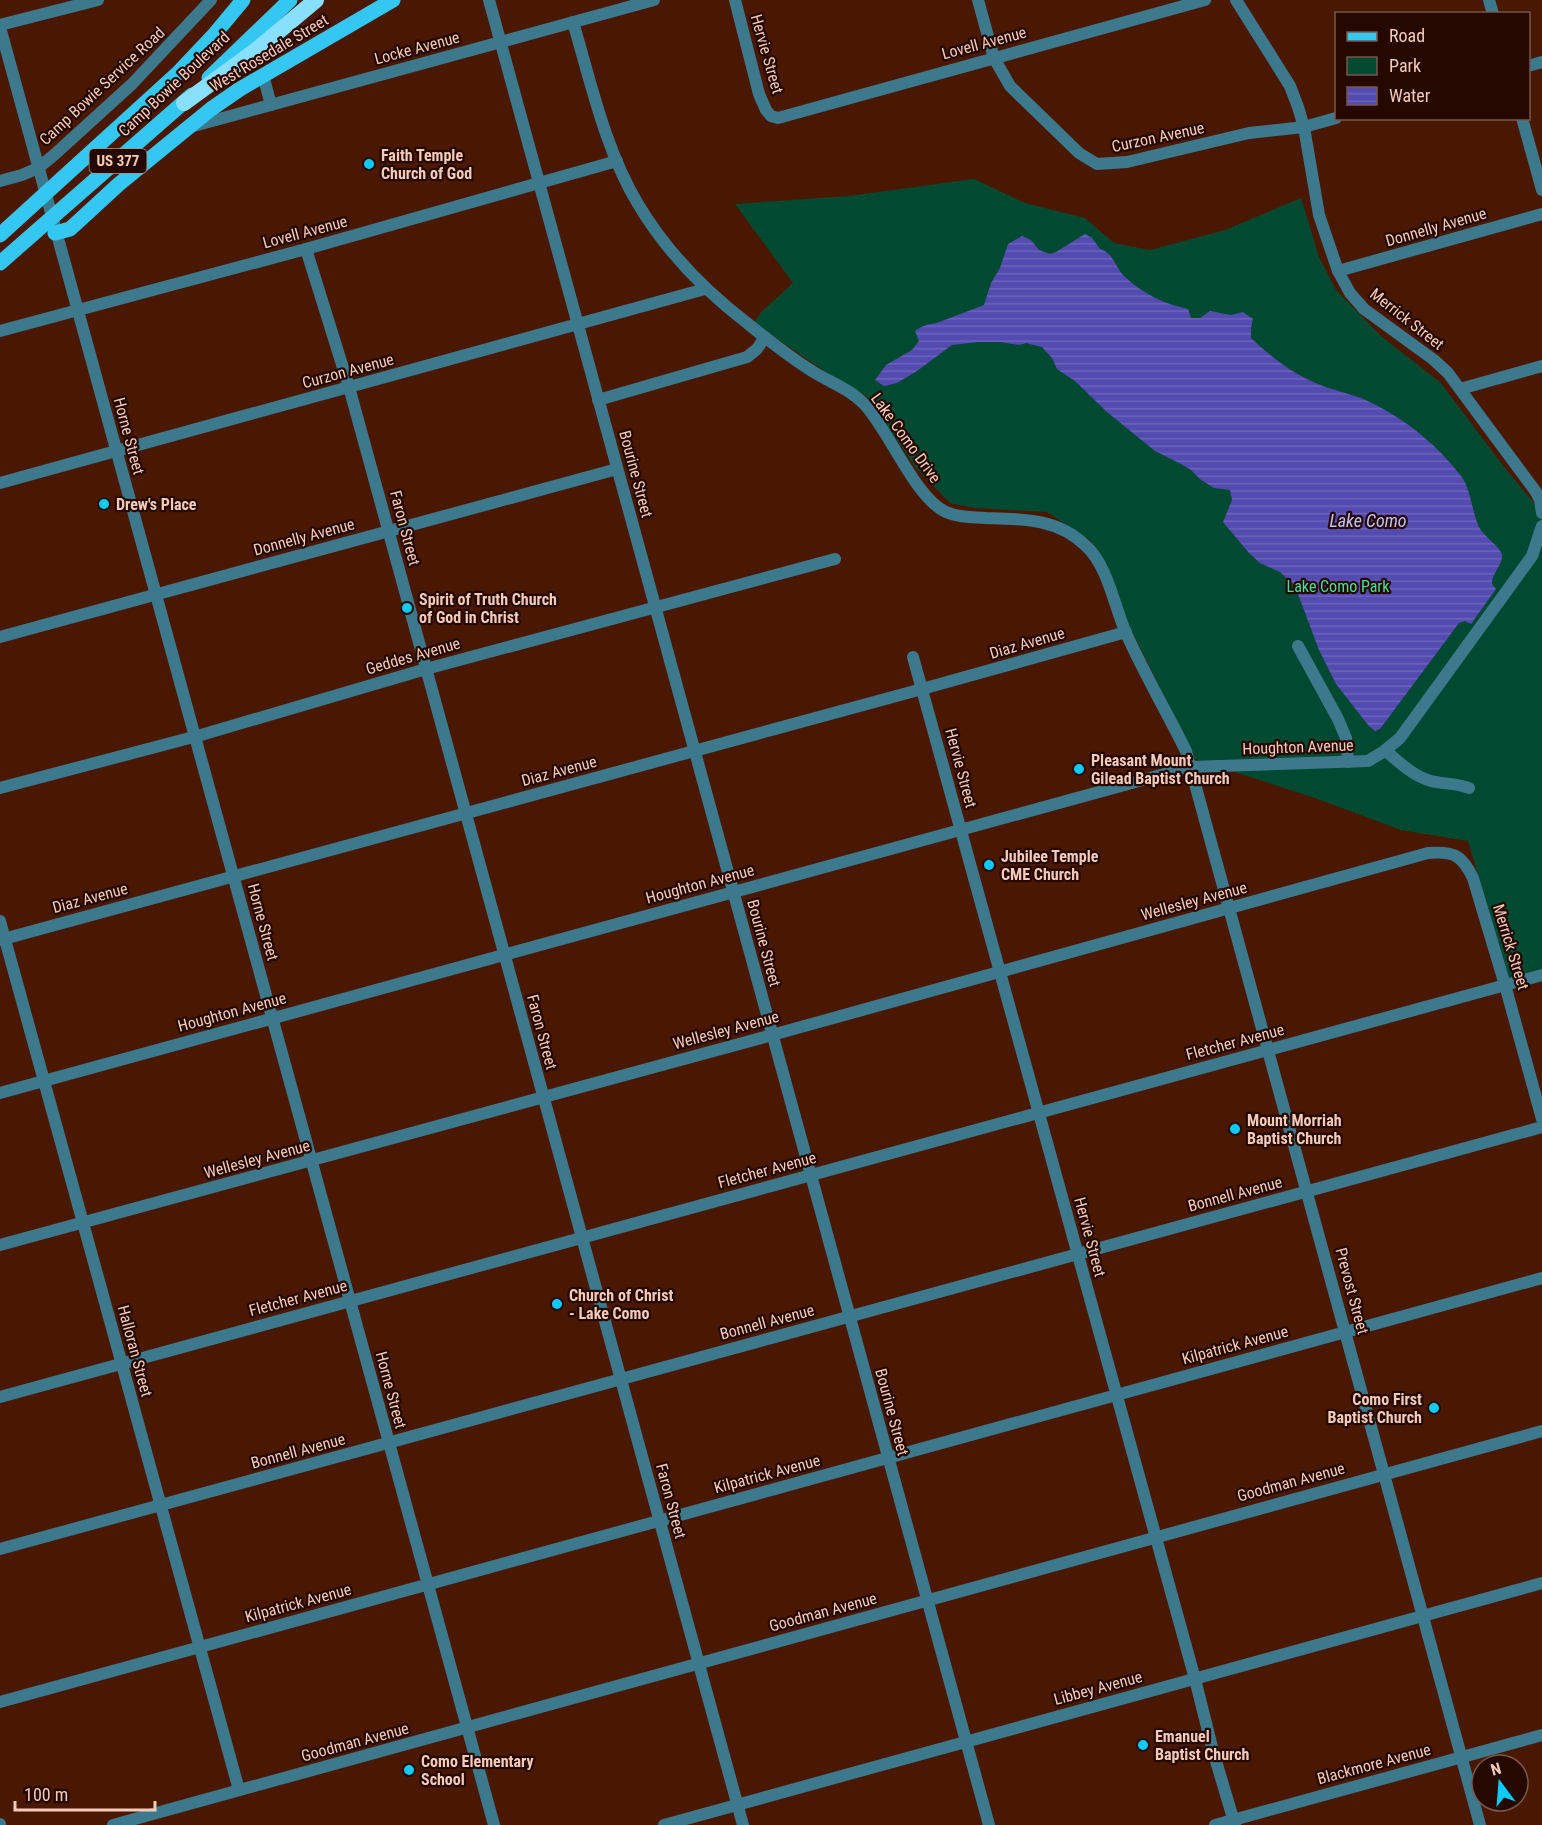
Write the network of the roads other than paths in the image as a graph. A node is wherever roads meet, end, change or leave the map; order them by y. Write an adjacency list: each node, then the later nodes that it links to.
1 (98, 0): 14 (street)
2 (211, 0): 26 (street, Camp Bowie Service Road)
3 (243, 0): 30 (main road, Camp Bowie Boulevard / US 377)
4 (290, 0): 18 (main road, Camp Bowie Boulevard)
5 (316, 0): 18 (highway, US 377)
6 (393, 0): 17 (main road, West Rosedale Street)
7 (489, 0): 15 (street, Bourine Street)
8 (654, 0): 13 (street, Locke Avenue)
9 (735, 0): 20 (street, Hervie Street)
10 (978, 0): 16 (street)
11 (1205, 0): 16 (street, Lovell Avenue)
12 (1236, 0): 23 (street, Merrick Street)
13 (573, 22): 15 (street, Locke Avenue); 25 (street, Lake Como Drive)
14 (0, 26): 26 (street, Horne Street)
15 (501, 42): 19 (street, Locke Avenue); 28 (street, Bourine Street)
16 (994, 58): 20 (street, Lovell Avenue); 23 (street, Curzon Avenue)
17 (263, 75): 19 (street); 24 (main road, West Rosedale Street)
18 (184, 103): 32 (main road, Camp Bowie Boulevard / US 377)
19 (271, 105): 24 (street, Locke Avenue)
20 (771, 116)
21 (1335, 118): 23 (street, Curzon Avenue)
22 (1523, 120): 29 (street)
23 (1304, 127): 36 (street, Merrick Street)
24 (189, 128): 32 (main road, West Rosedale Street)
25 (617, 161): 28 (street, Lovell Avenue); 37 (street, Lake Como Drive)
26 (38, 168): 27 (street); 30 (street, Horne Street)
27 (0, 181)
28 (539, 184): 34 (street, Lovell Avenue); 39 (street, Bourine Street)
29 (1542, 190)
30 (45, 194): 32 (street, Horne Street); 33 (main road, Camp Bowie Boulevard / US 377)
31 (1542, 214): 36 (street, Donnelly Avenue)
32 (54, 226): 35 (main road, Camp Bowie Boulevard / US 377); 38 (street, Horne Street)
33 (0, 235)
34 (306, 249): 38 (street, Lovell Avenue); 43 (street, Faron Street)
35 (0, 263)
36 (1338, 271): 44 (street, Merrick Street)
37 (705, 289): 39 (street, Curzon Avenue); 41 (street, Lake Como Drive)
38 (78, 310): 40 (street, Lovell Avenue); 46 (street, Horne Street)
39 (578, 324): 43 (street, Curzon Avenue); 45 (street, Bourine Street)
40 (0, 332)
41 (765, 337): 45 (street); 55 (street, Lake Como Drive)
42 (1542, 366): 44 (street)
43 (349, 387): 46 (street, Curzon Avenue); 51 (street, Faron Street)
44 (1460, 389): 49 (street, Merrick Street)
45 (598, 400): 47 (street, Bourine Street)
46 (117, 451): 48 (street, Curzon Avenue); 53 (street, Horne Street)
47 (617, 469): 51 (street, Donnelly Avenue); 54 (street, Bourine Street)
48 (0, 483)
49 (1542, 513)
50 (1542, 526): 63 (street, Houghton Avenue)
51 (388, 532): 53 (street, Donnelly Avenue); 59 (street, Faron Street)
52 (835, 559): 54 (street, Geddes Avenue)
53 (156, 595): 56 (street, Donnelly Avenue); 61 (street, Horne Street)
54 (655, 608): 59 (street, Geddes Avenue); 62 (street, Bourine Street)
55 (1126, 632): 60 (street, Diaz Avenue); 65 (street, Lake Como Drive)
56 (0, 638)
57 (1298, 646): 64 (street)
58 (913, 657): 60 (street, Hervie Street)
59 (426, 669): 61 (street, Geddes Avenue); 68 (street, Faron Street)
60 (922, 689): 62 (street, Diaz Avenue); 69 (street, Hervie Street)
61 (195, 736): 66 (street, Geddes Avenue); 71 (street, Horne Street)
62 (694, 751): 68 (street, Diaz Avenue); 72 (street, Bourine Street)
63 (1386, 751): 64 (street, Houghton Avenue); 67 (street)
64 (1348, 762): 65 (street, Houghton Avenue)
65 (1190, 767): 69 (street, Houghton Avenue); 73 (street, Prevost Street)
66 (0, 788)
67 (1469, 788)
68 (465, 813): 71 (street, Diaz Avenue); 76 (street, Faron Street)
69 (961, 830): 72 (street, Houghton Avenue); 77 (street, Hervie Street)
70 (1459, 858): 73 (street, Wellesley Avenue); 79 (street, Merrick Street)
71 (233, 876): 75 (street, Diaz Avenue); 80 (street, Horne Street)
72 (733, 892): 76 (street, Houghton Avenue); 81 (street, Bourine Street)
73 (1229, 909): 77 (street, Wellesley Avenue); 82 (street, Prevost Street)
74 (0, 921): 75 (street, Halloran Street)
75 (2, 939): 83 (street, Halloran Street)
76 (504, 955): 80 (street, Houghton Avenue); 85 (street, Faron Street)
77 (1000, 972): 81 (street, Wellesley Avenue); 86 (street, Hervie Street)
78 (1542, 975): 79 (street, Fletcher Avenue)
79 (1505, 985): 82 (street, Fletcher Avenue); 87 (street, Merrick Street)
80 (272, 1018): 83 (street, Houghton Avenue); 89 (street, Horne Street)
81 (772, 1035): 85 (street, Wellesley Avenue); 90 (street, Bourine Street)
82 (1269, 1050): 86 (street, Fletcher Avenue); 91 (street, Prevost Street)
83 (44, 1081): 84 (street, Houghton Avenue); 92 (street, Halloran Street)
84 (0, 1093)
85 (543, 1097): 89 (street, Wellesley Avenue); 93 (street, Faron Street)
86 (1039, 1113): 90 (street, Fletcher Avenue); 95 (street, Hervie Street)
87 (1542, 1119)
88 (1542, 1127): 91 (street, Bonnell Avenue)
89 (311, 1161): 92 (street, Wellesley Avenue); 97 (street, Horne Street)
90 (811, 1175): 93 (street, Fletcher Avenue); 98 (street, Bourine Street)
91 (1308, 1191): 95 (street, Bonnell Avenue); 99 (street, Prevost Street)
92 (83, 1222): 94 (street, Wellesley Avenue); 100 (street, Halloran Street)
93 (582, 1238): 97 (street, Fletcher Avenue); 101 (street, Faron Street)
94 (0, 1245)
95 (1078, 1254): 98 (street, Bonnell Avenue); 102 (street, Hervie Street)
96 (1542, 1278): 99 (street, Kilpatrick Avenue)
97 (350, 1301): 100 (street, Fletcher Avenue); 105 (street, Horne Street)
98 (849, 1317): 101 (street, Bonnell Avenue); 106 (street, Bourine Street)
99 (1347, 1332): 102 (street, Kilpatrick Avenue); 107 (street, Prevost Street)
100 (122, 1364): 103 (street, Fletcher Avenue); 108 (street, Halloran Street)
101 (621, 1379): 105 (street, Bonnell Avenue); 109 (street, Faron Street)
102 (1116, 1395): 106 (street, Kilpatrick Avenue); 110 (street, Hervie Street)
103 (0, 1397)
104 (1542, 1431): 107 (street, Goodman Avenue)
105 (389, 1443): 108 (street, Bonnell Avenue); 113 (street, Horne Street)
106 (888, 1458): 109 (street, Kilpatrick Avenue); 114 (street, Bourine Street)
107 (1383, 1474): 110 (street, Goodman Avenue); 115 (street, Prevost Street)
108 (161, 1505): 111 (street, Bonnell Avenue); 116 (street, Halloran Street)
109 (659, 1521): 113 (street, Kilpatrick Avenue); 117 (street, Faron Street)
110 (1155, 1536): 114 (street, Goodman Avenue); 118 (street, Hervie Street)
111 (0, 1550)
112 (1542, 1583): 115 (street, Libbey Avenue)
113 (428, 1584): 116 (street, Kilpatrick Avenue); 120 (street, Horne Street)
114 (927, 1600): 117 (street, Goodman Avenue); 122 (street, Bourine Street)
115 (1422, 1616): 118 (street, Libbey Avenue); 123 (street, Prevost Street)
116 (200, 1647): 119 (street, Kilpatrick Avenue); 124 (street, Halloran Street)
117 (698, 1663): 120 (street, Goodman Avenue); 125 (street, Faron Street)
118 (1195, 1678): 122 (street, Libbey Avenue); 126 (street, Hervie Street)
119 (0, 1702)
120 (467, 1728): 124 (street, Goodman Avenue); 128 (street, Horne Street)
121 (1542, 1735): 123 (street, Blackmore Avenue)
122 (966, 1742): 125 (street, Libbey Avenue); 131 (street, Bourine Street)
123 (1462, 1757): 126 (street, Blackmore Avenue); 133 (street, Prevost Street)
124 (239, 1790): 127 (street, Goodman Avenue)
125 (737, 1805): 129 (street, Libbey Avenue); 130 (street, Faron Street)
126 (1234, 1822): 132 (street, Blackmore Avenue)
127 (113, 1825)
128 (494, 1825)
129 (664, 1825)
130 (743, 1825)
131 (989, 1825)
132 (1215, 1825)
133 (1480, 1825)

